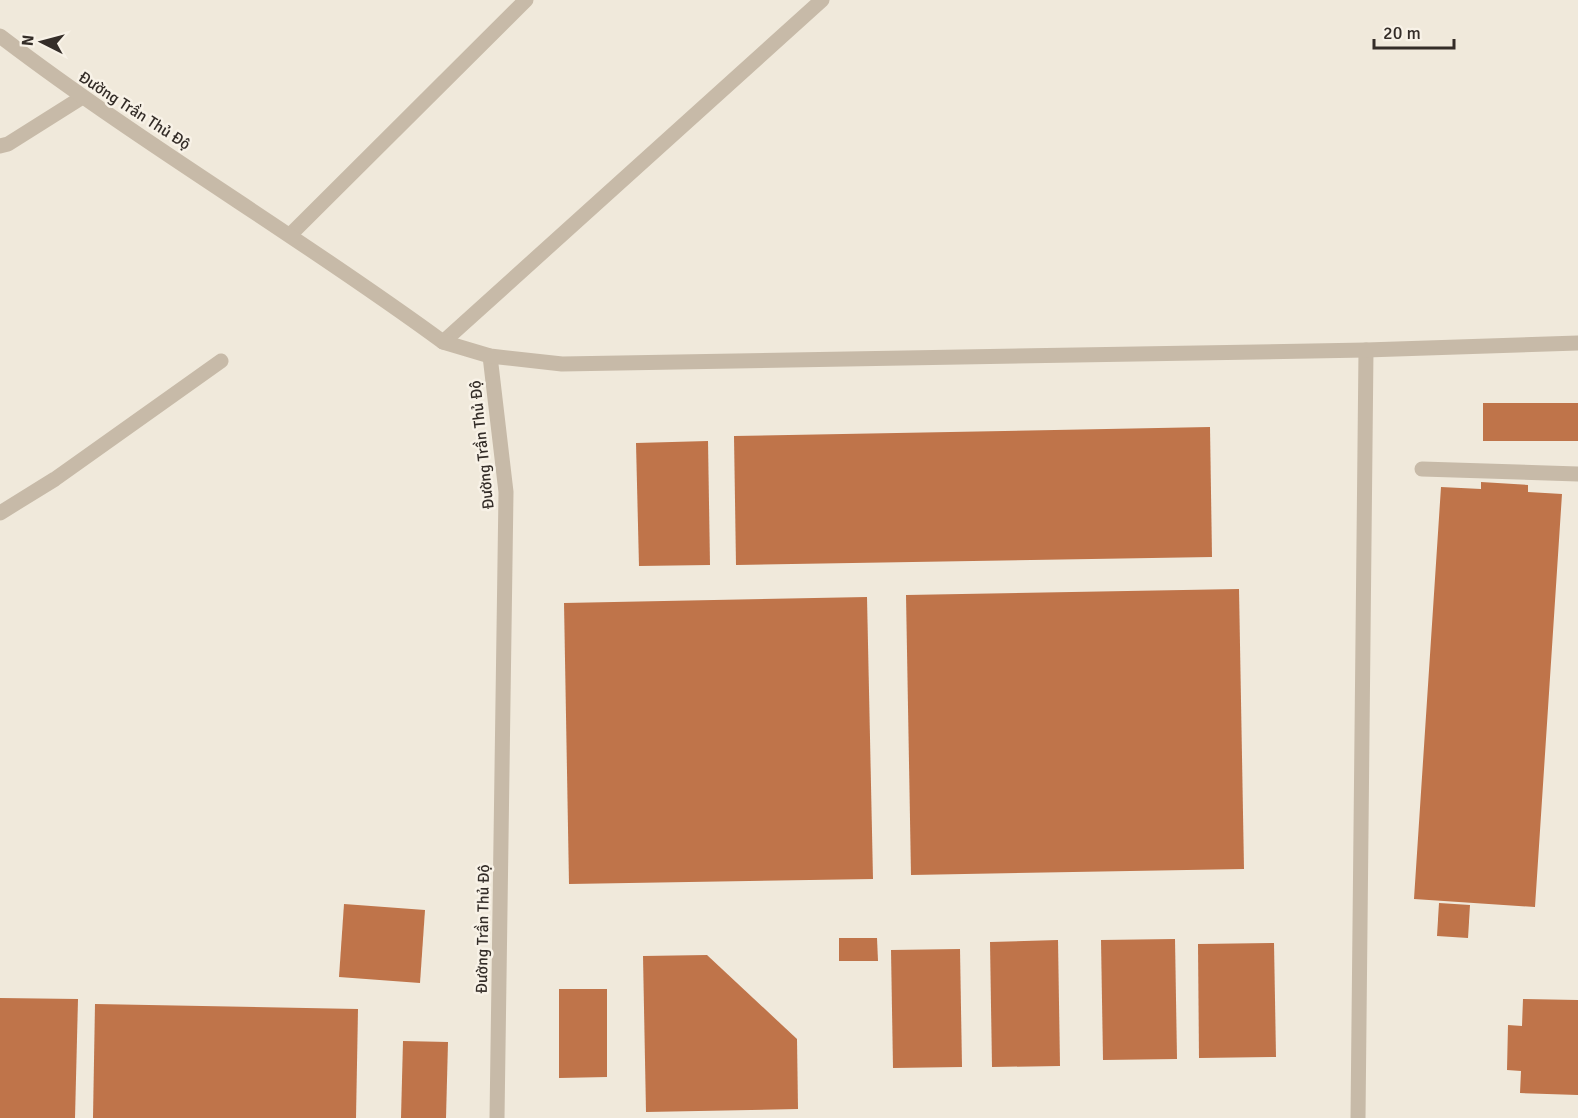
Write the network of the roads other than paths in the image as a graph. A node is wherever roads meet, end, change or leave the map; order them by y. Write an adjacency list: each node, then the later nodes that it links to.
1 (526, 0): 6 (street)
2 (822, 0): 7 (street)
3 (0, 36): 4 (street, Đường Trần Thủ Độ)
4 (81, 98): 5 (street); 6 (street, Đường Trần Thủ Độ)
5 (0, 146)
6 (290, 235): 7 (street, Đường Trần Thủ Độ)
7 (443, 342): 10 (street, Đường Trần Thủ Độ)
8 (1578, 343): 9 (street)
9 (1366, 350): 10 (street); 16 (street)
10 (490, 356): 15 (street, Đường Trần Thủ Độ)
11 (221, 361): 14 (street)
12 (1422, 469): 13 (street)
13 (1578, 474)
14 (0, 513)
15 (497, 1118)
16 (1358, 1118)

